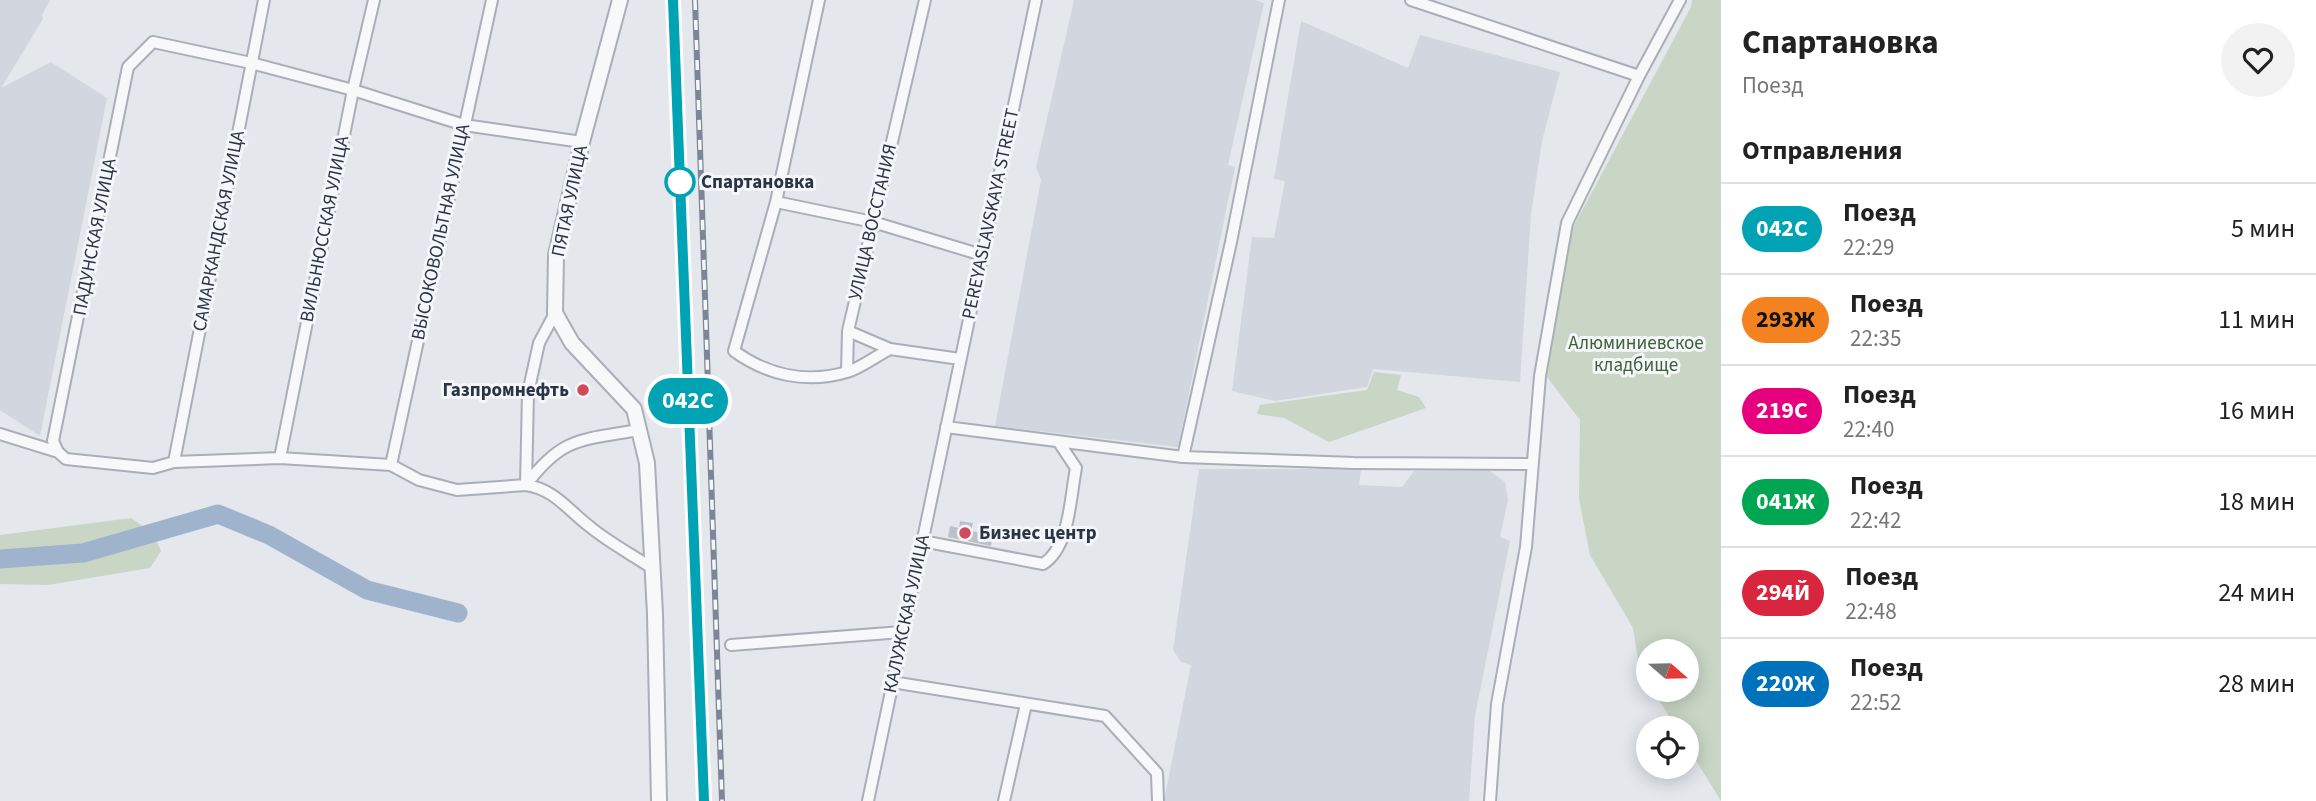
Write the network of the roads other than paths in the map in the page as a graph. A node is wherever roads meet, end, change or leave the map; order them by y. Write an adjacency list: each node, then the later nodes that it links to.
1 (264, 0): 11 (street, САМАРКАНДСКАЯ УЛИЦА)
2 (374, 0): 13 (street, ВИЛЬНЮССКАЯ УЛИЦА)
3 (492, 0): 14 (street, ВЫСОКОВОЛЬТНАЯ УЛИЦА)
4 (620, 0): 15 (street, ПЯТАЯ УЛИЦА)
5 (819, 0): 16 (street)
6 (925, 0): 17 (street, УЛИЦА ВОССТАНИЯ)
7 (1036, 0): 18 (street, PEREYASLAVSKAYA STREET)
8 (1279, 0): 29 (street)
9 (1411, 0): 12 (street)
10 (1680, 0): 12 (street)
11 (251, 63): 13 (street); 28 (street, ПАДУНСКАЯ УЛИЦА); 31 (street, САМАРКАНДСКАЯ УЛИЦА)
12 (1639, 76): 32 (street)
13 (353, 90): 14 (street); 30 (street, ВИЛЬНЮССКАЯ УЛИЦА)
14 (464, 125): 15 (street); 33 (street, ВЫСОКОВОЛЬТНАЯ УЛИЦА)
15 (582, 142): 19 (street, ПЯТАЯ УЛИЦА)
16 (776, 202): 17 (street); 23 (street)
17 (873, 222): 18 (street); 20 (street, УЛИЦА ВОССТАНИЯ)
18 (982, 255): 22 (street, PEREYASLAVSKAYA STREET)
19 (555, 313): 25 (street); 34 (street, ПЯТАЯ УЛИЦА)
20 (848, 331): 21 (street); 23 (street, УЛИЦА ВОССТАНИЯ)
21 (890, 349): 22 (street); 23 (street)
22 (960, 359): 24 (street, PEREYASLAVSKAYA STREET)
23 (847, 372)
24 (946, 427): 27 (street); 35 (street, КАЛУЖСКАЯ УЛИЦА)
25 (639, 430): 34 (street); 36 (street)
26 (0, 434): 28 (street)
27 (1058, 441): 29 (street); 35 (street)
28 (55, 447): 31 (street)
29 (1183, 457): 32 (street)
30 (280, 458): 31 (street); 33 (street)
31 (174, 462)
32 (1532, 464): 45 (street)
33 (391, 465): 34 (street)
34 (526, 485): 36 (street)
35 (922, 541): 37 (street, КАЛУЖСКАЯ УЛИЦА)
36 (652, 568): 41 (street)
37 (902, 632): 38 (street); 39 (street, КАЛУЖСКАЯ УЛИЦА)
38 (731, 645)
39 (892, 682): 40 (street); 42 (street, КАЛУЖСКАЯ УЛИЦА)
40 (1026, 704): 43 (street); 44 (street)
41 (659, 801)
42 (868, 801)
43 (1004, 801)
44 (1158, 801)
45 (1490, 801)

